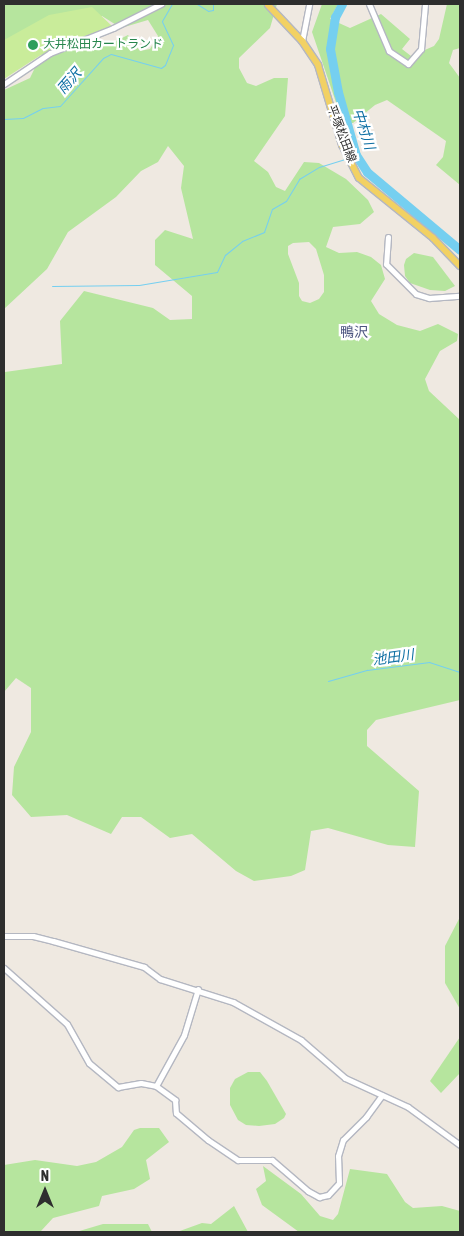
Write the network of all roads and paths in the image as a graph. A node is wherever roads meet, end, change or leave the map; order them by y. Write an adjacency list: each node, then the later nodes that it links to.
1 (161, 4): 7 (street)
2 (309, 4): 6 (street)
3 (368, 4): 4 (street)
4 (424, 4)
5 (268, 5): 6 (main road, 平塚松田線)
6 (302, 41): 9 (main road, 平塚松田線)
7 (4, 84)
8 (388, 237): 10 (street)
9 (460, 266)
10 (460, 296)
11 (4, 936): 13 (street)
12 (4, 968): 14 (street)
13 (198, 990): 14 (street); 15 (street)
14 (156, 1086): 15 (street)
15 (382, 1095): 16 (street)
16 (460, 1145)

